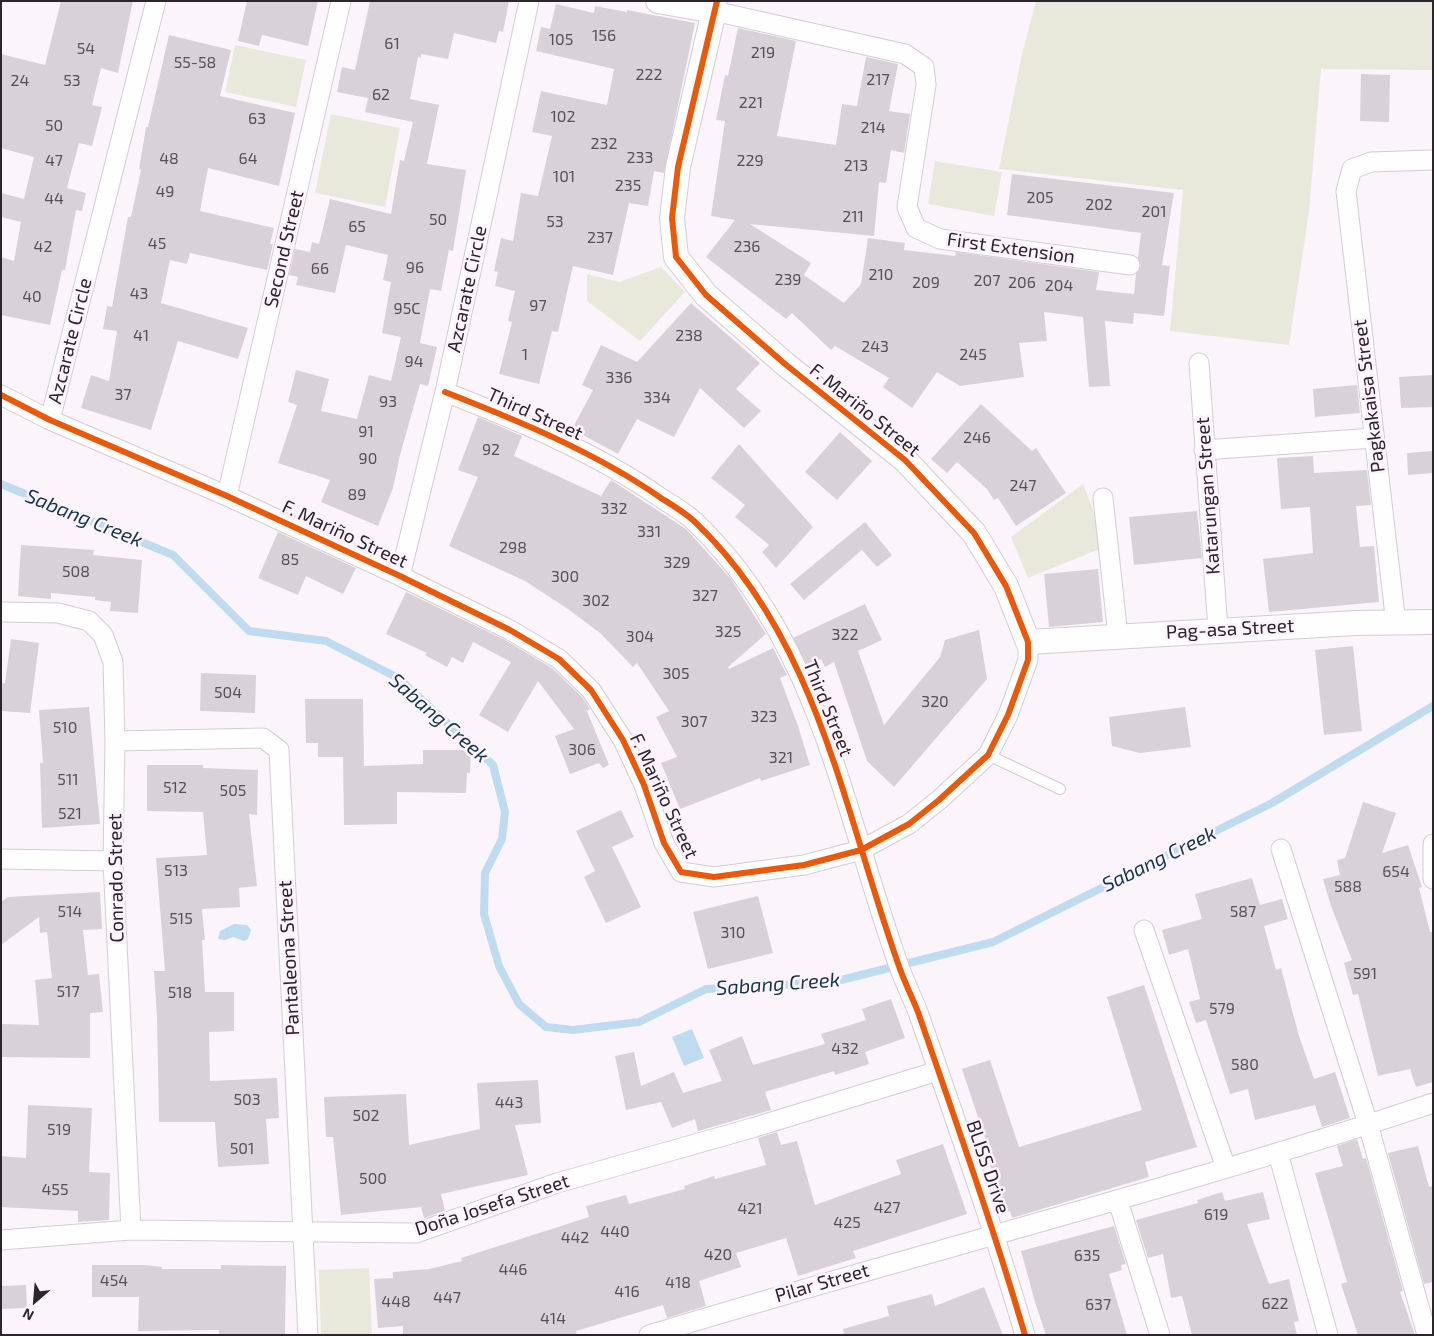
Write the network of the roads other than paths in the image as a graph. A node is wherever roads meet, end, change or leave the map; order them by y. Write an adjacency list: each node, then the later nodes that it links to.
1 (156, 1): 11 (street, Azcarate Circle)
2 (342, 1): 14 (street, Second Street)
3 (529, 1): 9 (street, Azcarate Circle)
4 (658, 1): 5 (street)
5 (716, 6): 7 (street, First Extension); 22 (street, F. Mariño Street)
6 (1433, 160): 12 (street, Pagkakaisa Street)
7 (1130, 265)
8 (1199, 363): 13 (street, Katarungan Street)
9 (445, 392): 16 (street, Azcarate Circle); 28 (street, Third Street)
10 (1, 395): 11 (street, F. Mariño Street)
11 (50, 420): 14 (street, F. Mariño Street)
12 (1374, 438): 13 (street); 19 (street, Pagkakaisa Street)
13 (1204, 450): 20 (street, Katarungan Street)
14 (227, 496): 16 (street, F. Mariño Street)
15 (1103, 498): 21 (street)
16 (400, 576): 28 (street, F. Mariño Street)
17 (1, 612): 23 (street, Conrado Street)
18 (1433, 622): 19 (street, Pag-asa Street)
19 (1396, 624): 20 (street, Pag-asa Street)
20 (1218, 630): 21 (street, Pag-asa Street)
21 (1118, 636): 22 (street, Pag-asa Street)
22 (1028, 642): 24 (street, F. Mariño Street)
23 (115, 741): 30 (street, Conrado Street); 41 (street, Pantaleona Street)
24 (988, 755): 25 (lane); 28 (street, F. Mariño Street)
25 (1060, 789)
26 (1433, 844): 31 (street)
27 (1281, 849): 36 (street)
28 (861, 850): 33 (street, Third Street)
29 (1, 859): 30 (street)
30 (114, 861): 40 (street, Conrado Street)
31 (1433, 879)
32 (1144, 930): 38 (street)
33 (917, 1011): 34 (street, BLISS Drive)
34 (938, 1071): 41 (street, Doña Josefa Street); 42 (street, BLISS Drive)
35 (1433, 1103): 36 (street, Pilar Street)
36 (1368, 1124): 37 (street, Pilar Street); 49 (street)
37 (1278, 1153): 38 (street, Pilar Street); 48 (street)
38 (1226, 1168): 39 (street, Pilar Street)
39 (1118, 1201): 42 (street, Pilar Street); 47 (street)
40 (131, 1230): 41 (street, Doña Josefa Street); 43 (street, Doña Josefa Street)
41 (302, 1232): 44 (street, Pantaleona Street)
42 (996, 1235): 45 (street, Pilar Street); 46 (street, BLISS Drive)
43 (1, 1240)
44 (308, 1335)
45 (649, 1335)
46 (1025, 1335)
47 (1160, 1335)
48 (1328, 1335)
49 (1427, 1335)

